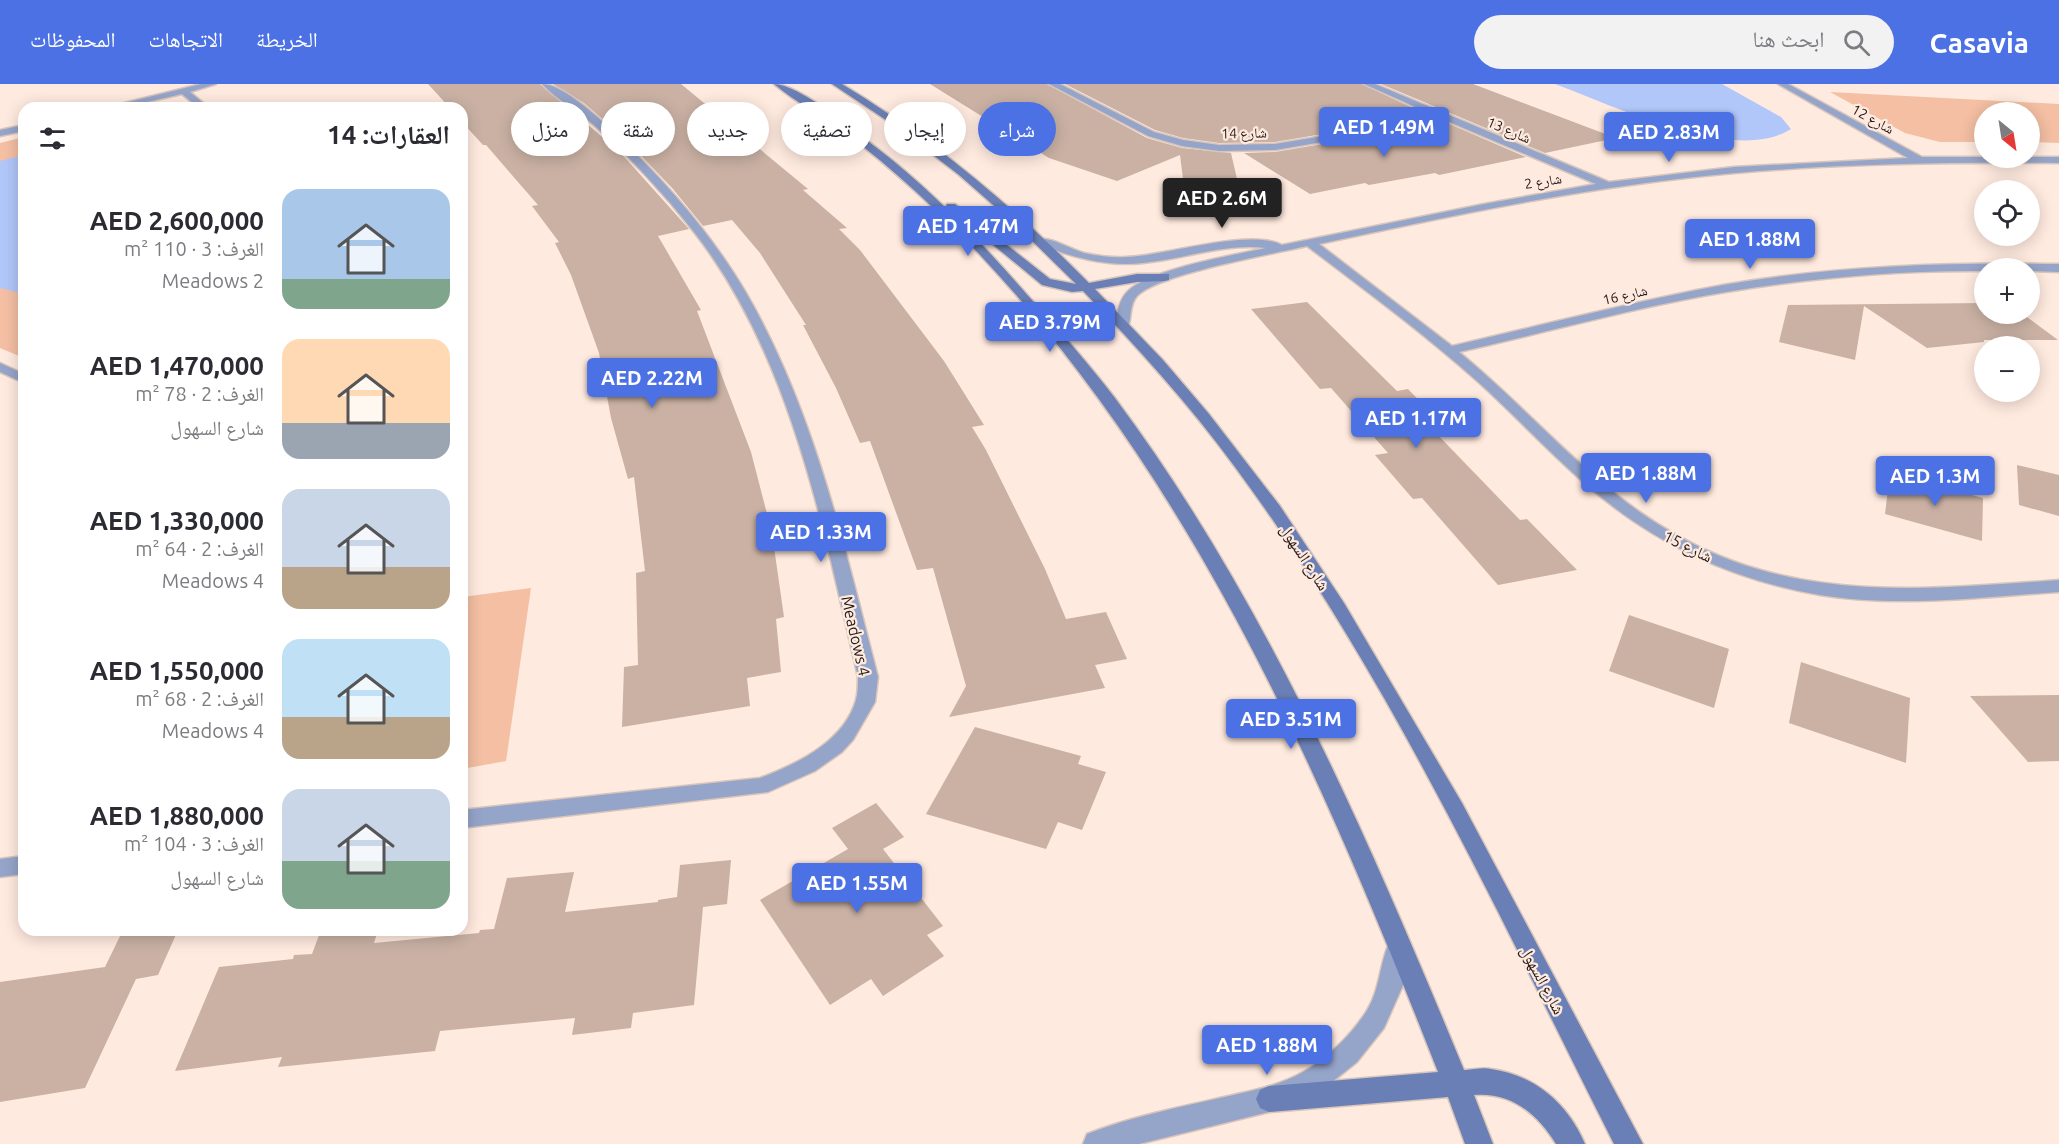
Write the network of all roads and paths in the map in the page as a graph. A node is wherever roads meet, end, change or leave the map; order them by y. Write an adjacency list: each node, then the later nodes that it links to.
1 (212, 84): 8 (street)
2 (546, 84): 33 (street, Meadows 4)
3 (778, 84): 16 (main road)
4 (836, 84): 18 (main road, شارع السهول)
5 (1053, 84): 11 (street, شارع 14)
6 (1368, 84): 11 (street, شارع 13)
7 (1782, 84): 14 (street, شارع 12)
8 (184, 90): 9 (street); 10 (street)
9 (134, 102)
10 (197, 102)
11 (1447, 118): 17 (street, شارع 13)
12 (18, 129): 13 (street)
13 (0, 133)
14 (1920, 160): 15 (street, شارع 2); 17 (street, شارع 2)
15 (2059, 160)
16 (910, 178): 27 (main road); 36 (main road)
17 (1608, 186): 19 (street, شارع 2)
18 (1040, 241): 21 (street); 27 (main road, شارع السهول)
19 (1310, 243): 20 (street, شارع 2); 29 (street, شارع 15)
20 (1283, 249): 21 (street); 22 (street); 24 (street, شارع 2)
21 (1157, 258): 24 (street)
22 (1255, 268)
23 (2059, 268): 29 (street, شارع 16)
24 (1185, 272): 25 (street); 26 (street, شارع 2)
25 (1231, 273)
26 (1165, 277): 27 (main road); 28 (street, شارع 2)
27 (1086, 288): 28 (main road, شارع السهول)
28 (1123, 324): 42 (main road, شارع السهول)
29 (1450, 350): 32 (street, شارع 15)
30 (0, 367): 31 (street)
31 (18, 376)
32 (2059, 586)
33 (468, 818)
34 (18, 866): 35 (street)
35 (0, 868)
36 (1399, 946): 37 (main road); 38 (street)
37 (1457, 1084): 38 (main road); 40 (main road); 41 (main road)
38 (1269, 1098): 39 (street)
39 (1097, 1144)
40 (1479, 1144)
41 (1571, 1144)
42 (1629, 1144)

